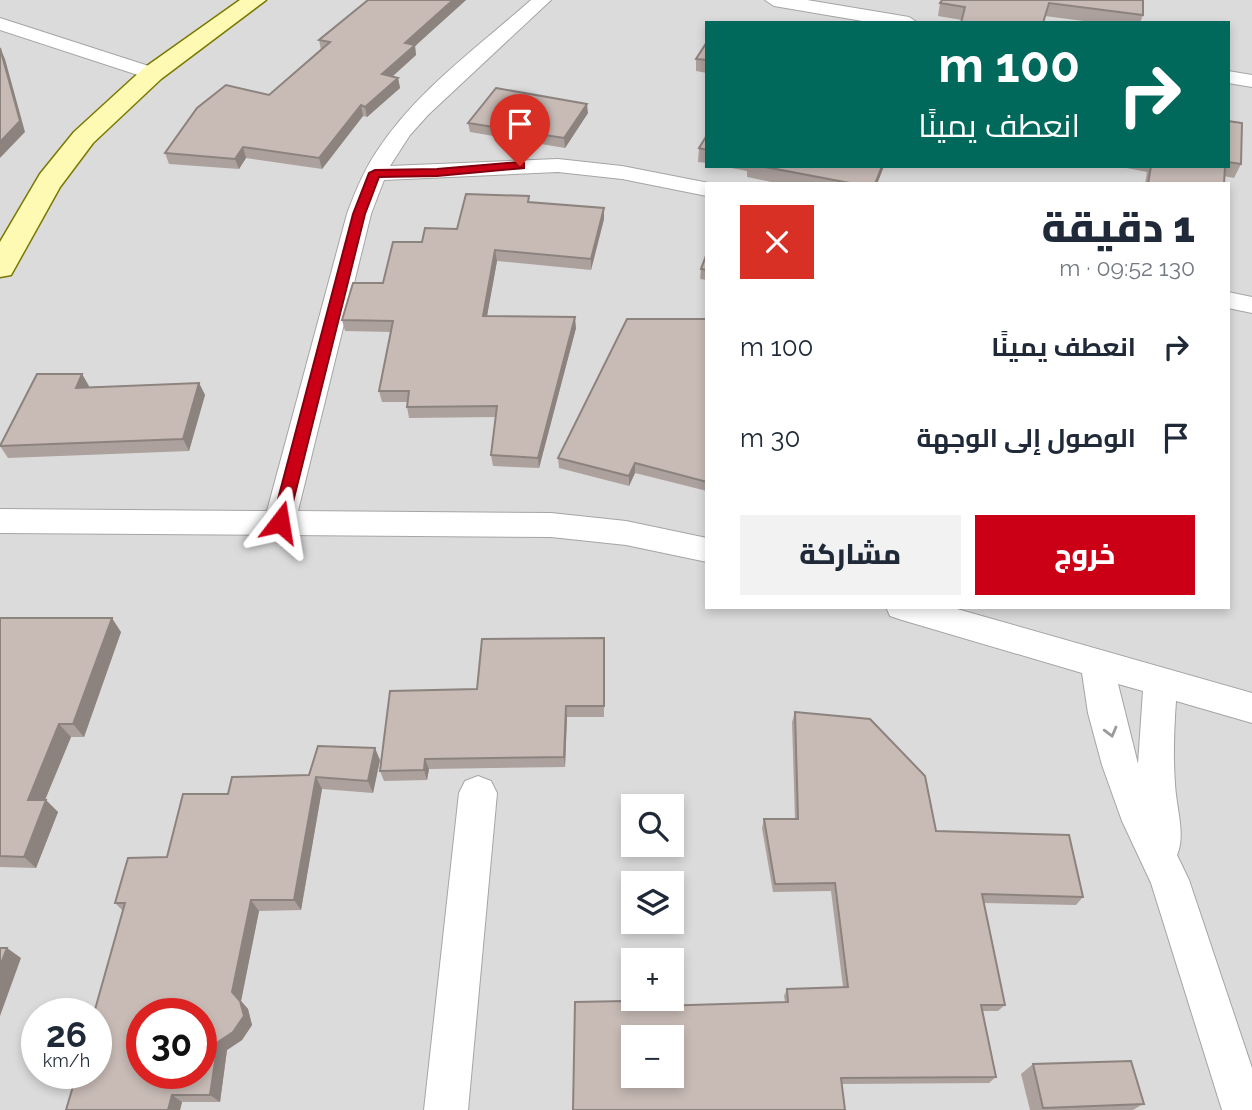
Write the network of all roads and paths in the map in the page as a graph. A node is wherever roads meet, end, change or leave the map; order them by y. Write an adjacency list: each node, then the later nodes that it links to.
1 (255, 0): 6 (street)
2 (542, 0): 9 (street)
3 (774, 0): 4 (street)
4 (897, 21)
5 (0, 24): 6 (street)
6 (151, 73): 13 (street)
7 (1230, 77): 8 (street)
8 (1252, 81)
9 (388, 150): 10 (street); 11 (street)
10 (500, 166): 11 (street); 12 (street)
11 (375, 173): 17 (street)
12 (705, 189)
13 (0, 268)
14 (1230, 300): 15 (street)
15 (1252, 305)
16 (0, 521): 17 (street)
17 (280, 522): 18 (street)
18 (705, 550)
19 (909, 609): 20 (street)
20 (1098, 665): 21 (street); 24 (street, one-way to 24)
21 (1161, 683): 22 (street); 24 (street)
22 (1252, 708)
23 (478, 793): 25 (street)
24 (1169, 880): 26 (street)
25 (446, 1110)
26 (1244, 1110)

